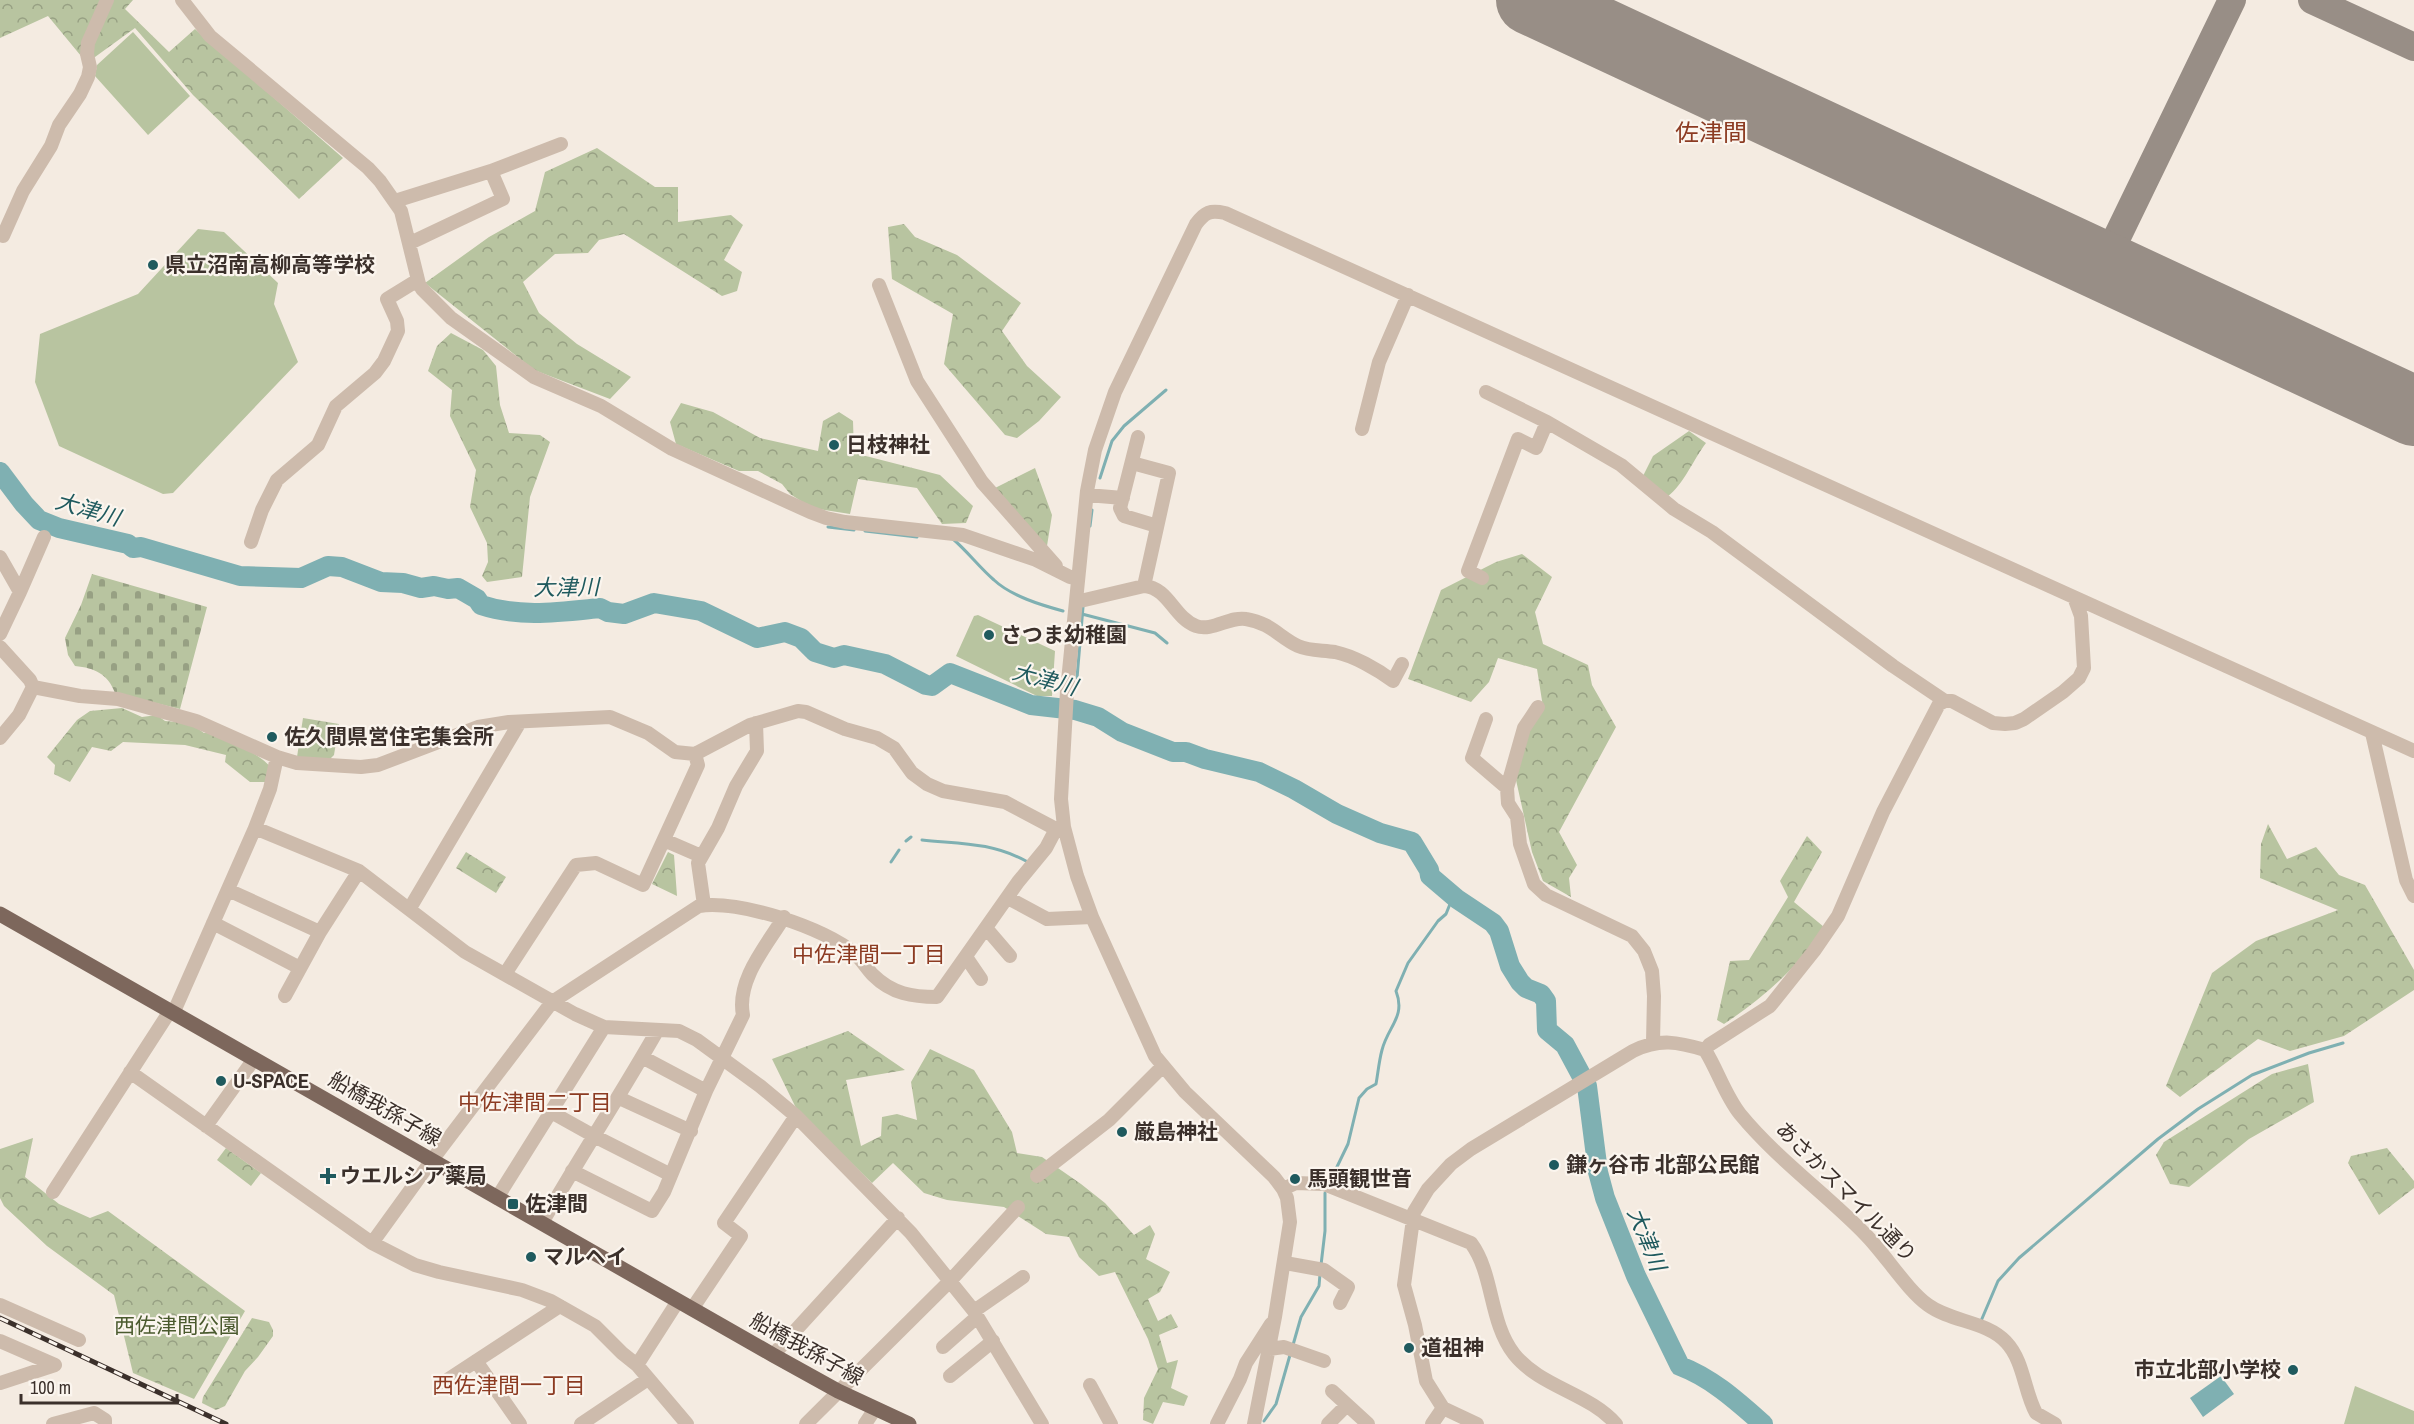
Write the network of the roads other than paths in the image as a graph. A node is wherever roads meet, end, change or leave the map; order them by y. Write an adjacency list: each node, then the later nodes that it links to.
1 (107, 0): 6 (street)
2 (182, 0): 5 (street)
3 (561, 144): 4 (street)
4 (491, 171): 5 (street); 7 (street)
5 (395, 201): 7 (street)
6 (1, 237)
7 (410, 243): 8 (street)
8 (419, 284): 20 (street); 22 (street)
9 (879, 285): 22 (street)
10 (1408, 295): 13 (street); 16 (street); 27 (street)
11 (1486, 392): 12 (street)
12 (1547, 422): 23 (street); 33 (street)
13 (1362, 429)
14 (1138, 437): 15 (street)
15 (1132, 463): 17 (street); 18 (street)
16 (1087, 495): 17 (street); 24 (street)
17 (1123, 498): 18 (street)
18 (1157, 526): 25 (street)
19 (44, 537): 26 (street)
20 (251, 542)
21 (0, 557): 26 (street)
22 (1061, 572): 24 (street)
23 (1482, 578)
24 (1078, 579): 28 (street)
25 (1144, 586): 28 (street); 31 (street)
26 (20, 592): 29 (street)
27 (2074, 597): 33 (street); 38 (street)
28 (1076, 602): 45 (street)
29 (0, 634)
30 (1, 649): 32 (street)
31 (1402, 664)
32 (33, 687): 39 (street); 42 (street)
33 (1945, 701): 71 (street)
34 (1538, 707): 43 (street)
35 (1486, 719): 43 (street)
36 (520, 723): 41 (street); 42 (street); 53 (street)
37 (756, 723): 41 (street); 45 (street); 47 (street)
38 (2372, 733): 40 (street); 50 (street)
39 (0, 738)
40 (2414, 751)
41 (695, 754): 46 (street)
42 (277, 758): 44 (street)
43 (1507, 788): 70 (street)
44 (255, 828): 48 (street); 49 (street)
45 (1060, 828): 51 (street); 56 (street)
46 (664, 840): 47 (street); 63 (street)
47 (701, 856): 52 (street)
48 (358, 871): 53 (street); 59 (street)
49 (228, 890): 57 (street); 59 (street)
50 (2414, 896)
51 (1008, 898): 56 (street); 58 (street)
52 (704, 905): 55 (street); 66 (street)
53 (410, 908): 63 (street)
54 (0, 914): 67 (main road, 船橋我孫子線)
55 (784, 917): 61 (street); 74 (street)
56 (1092, 917): 75 (street)
57 (213, 923): 62 (street); 67 (street)
58 (986, 928): 60 (street); 61 (street)
59 (320, 932): 62 (street)
60 (1010, 956)
61 (966, 957): 64 (street)
62 (300, 968): 65 (street)
63 (505, 974): 66 (street)
64 (981, 979)
65 (285, 996)
66 (552, 1002): 68 (street); 84 (street)
67 (170, 1011): 73 (main road, 船橋我孫子線); 76 (street)
68 (604, 1027): 69 (street); 79 (street)
69 (657, 1030): 72 (street); 74 (street)
70 (1653, 1042): 71 (street); 93 (street)
71 (1705, 1050): 142 (street, あさかスマイル通り)
72 (642, 1057): 77 (street); 78 (street)
73 (254, 1059): 81 (street); 84 (main road, 船橋我孫子線)
74 (721, 1060): 77 (street); 80 (street)
75 (1162, 1067): 87 (street); 88 (street)
76 (130, 1072): 81 (street); 89 (street)
77 (706, 1091): 82 (street)
78 (619, 1098): 82 (street); 83 (street)
79 (551, 1112): 83 (street); 90 (street)
80 (796, 1116): 92 (street); 103 (street)
81 (206, 1126): 95 (street)
82 (691, 1131): 86 (street)
83 (594, 1136): 85 (street); 86 (street)
84 (432, 1160): 90 (main road, 船橋我孫子線); 95 (street)
85 (572, 1171): 86 (street); 94 (street)
86 (671, 1175)
87 (1036, 1176)
88 (1283, 1189): 93 (street); 96 (street)
89 (53, 1192)
90 (497, 1198): 94 (main road, 船橋我孫子線)
91 (1018, 1207): 98 (street)
92 (898, 1218): 98 (street); 111 (street)
93 (1413, 1220): 123 (street); 141 (street)
94 (542, 1223): 99 (main road, 船橋我孫子線)
95 (372, 1243): 102 (street)
96 (1285, 1263): 100 (street); 105 (street)
97 (1023, 1276): 104 (street)
98 (950, 1281): 104 (street); 120 (street)
99 (678, 1301): 103 (main road, 船橋我孫子線); 114 (street)
100 (1340, 1304)
101 (0, 1305): 106 (street)
102 (560, 1306): 112 (street); 114 (street)
103 (692, 1309): 111 (main road, 船橋我孫子線)
104 (975, 1314): 108 (street); 109 (street)
105 (1275, 1317): 110 (street); 135 (street)
106 (79, 1340)
107 (0, 1341): 118 (street)
108 (993, 1341): 115 (street); 133 (street)
109 (943, 1347)
110 (1269, 1349): 113 (street); 136 (street)
111 (773, 1355): 120 (main road, 船橋我孫子線)
112 (476, 1361): 117 (street); 127 (street)
113 (1324, 1361)
114 (637, 1365): 116 (street)
115 (950, 1376)
116 (648, 1378): 128 (street); 129 (street)
117 (444, 1382)
118 (0, 1383)
119 (1090, 1385): 134 (street)
120 (838, 1391): 124 (main road, 船橋我孫子線); 130 (street)
121 (1332, 1391): 122 (street)
122 (1347, 1405): 137 (street); 138 (street)
123 (1443, 1408): 139 (street); 140 (street)
124 (875, 1409): 131 (street); 132 (main road, 船橋我孫子線)
125 (53, 1424): 126 (street)
126 (105, 1424)
127 (520, 1424)
128 (581, 1424)
129 (687, 1424)
130 (806, 1424)
131 (865, 1424)
132 (909, 1424)
133 (1042, 1424)
134 (1111, 1424)
135 (1216, 1424)
136 (1254, 1424)
137 (1328, 1424)
138 (1368, 1424)
139 (1432, 1424)
140 (1477, 1424)
141 (1616, 1424)
142 (2055, 1424)

